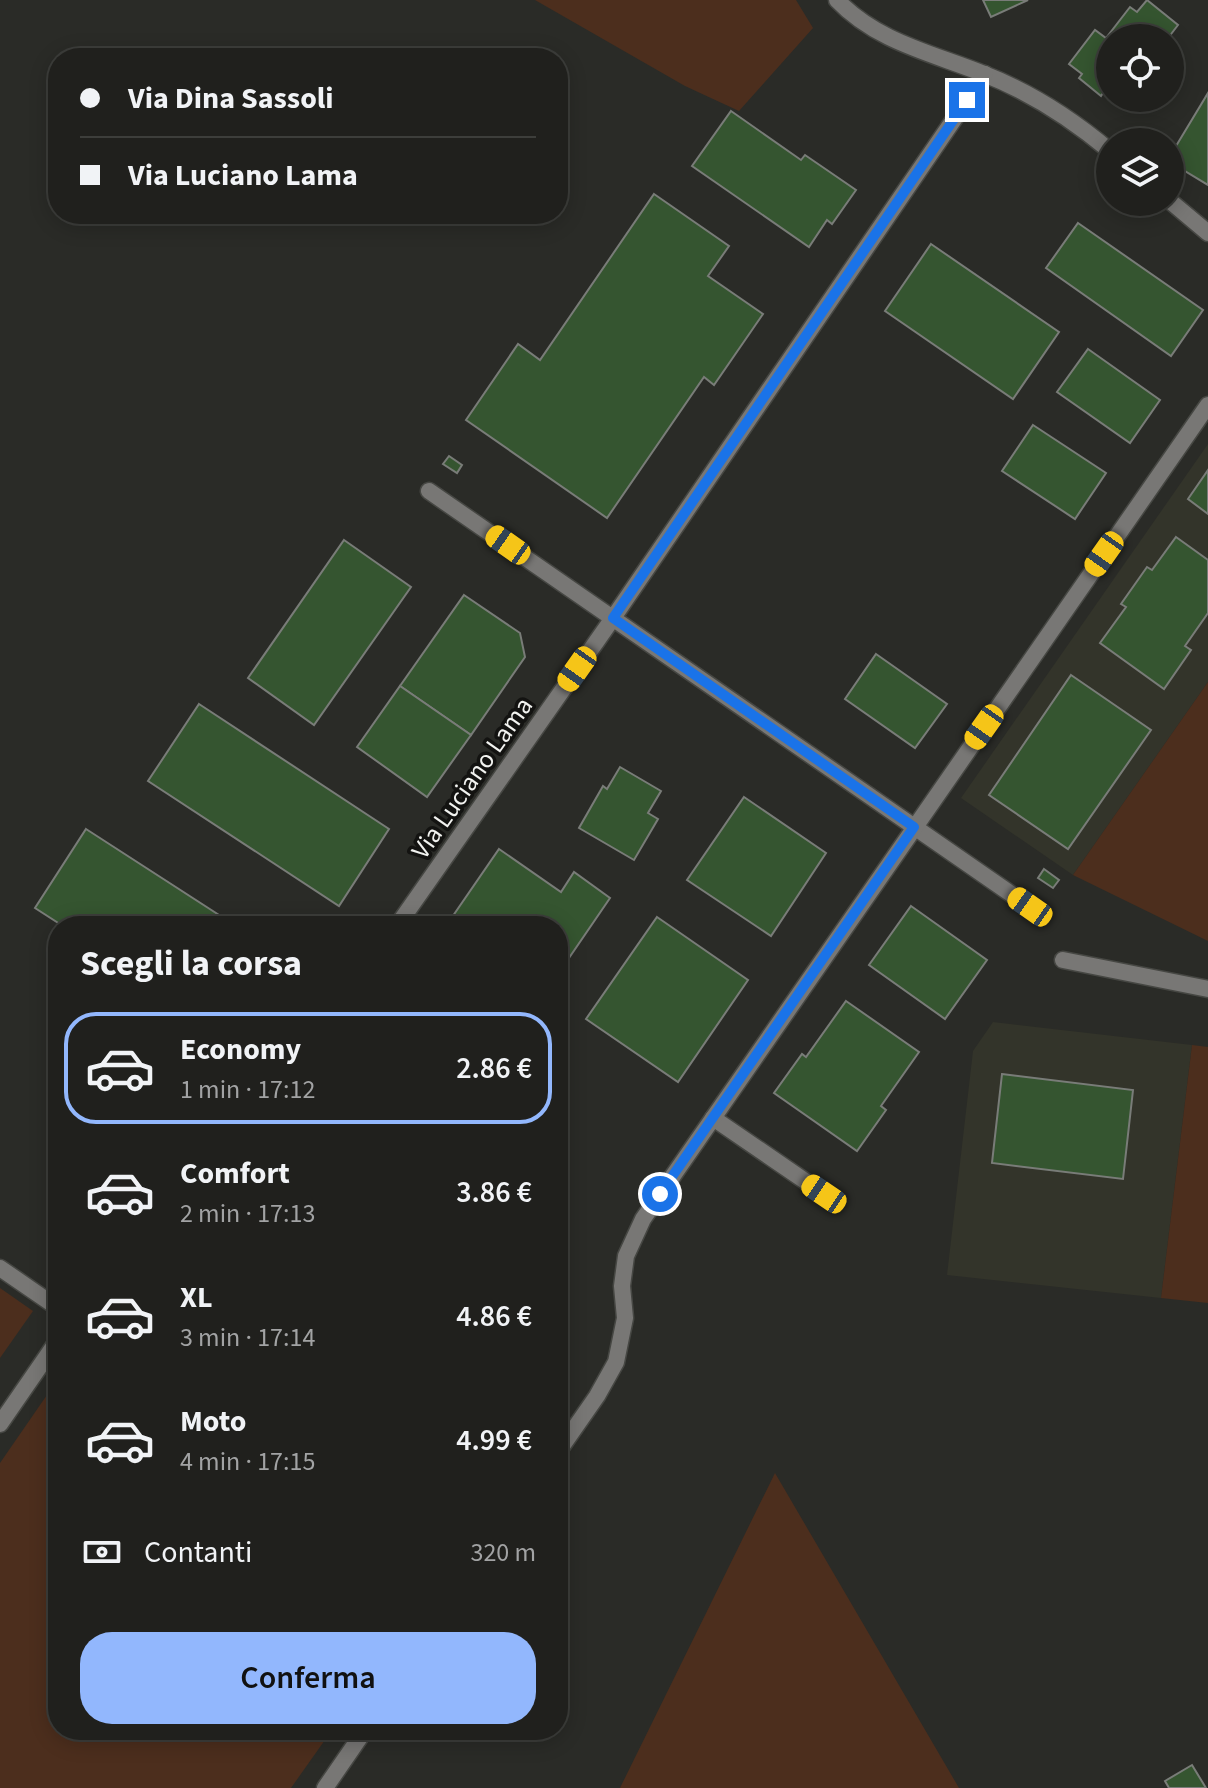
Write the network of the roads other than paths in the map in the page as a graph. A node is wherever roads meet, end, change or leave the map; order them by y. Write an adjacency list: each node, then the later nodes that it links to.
1 (837, 0): 2 (street)
2 (985, 74): 3 (street); 8 (street, Via Luciano Lama)
3 (1096, 141)
4 (1184, 213): 5 (street)
5 (1208, 233)
6 (1208, 405): 9 (street)
7 (429, 491): 8 (street)
8 (613, 618): 9 (street); 11 (street, Via Luciano Lama)
9 (914, 827): 10 (street); 14 (street)
10 (1030, 907)
11 (404, 916)
12 (1063, 960): 13 (street)
13 (1208, 989)
14 (713, 1118): 15 (street); 20 (street)
15 (824, 1194)
16 (0, 1268): 17 (street)
17 (48, 1301)
18 (48, 1354): 19 (street)
19 (0, 1424)
20 (568, 1438)
21 (358, 1740): 22 (street)
22 (325, 1788)

